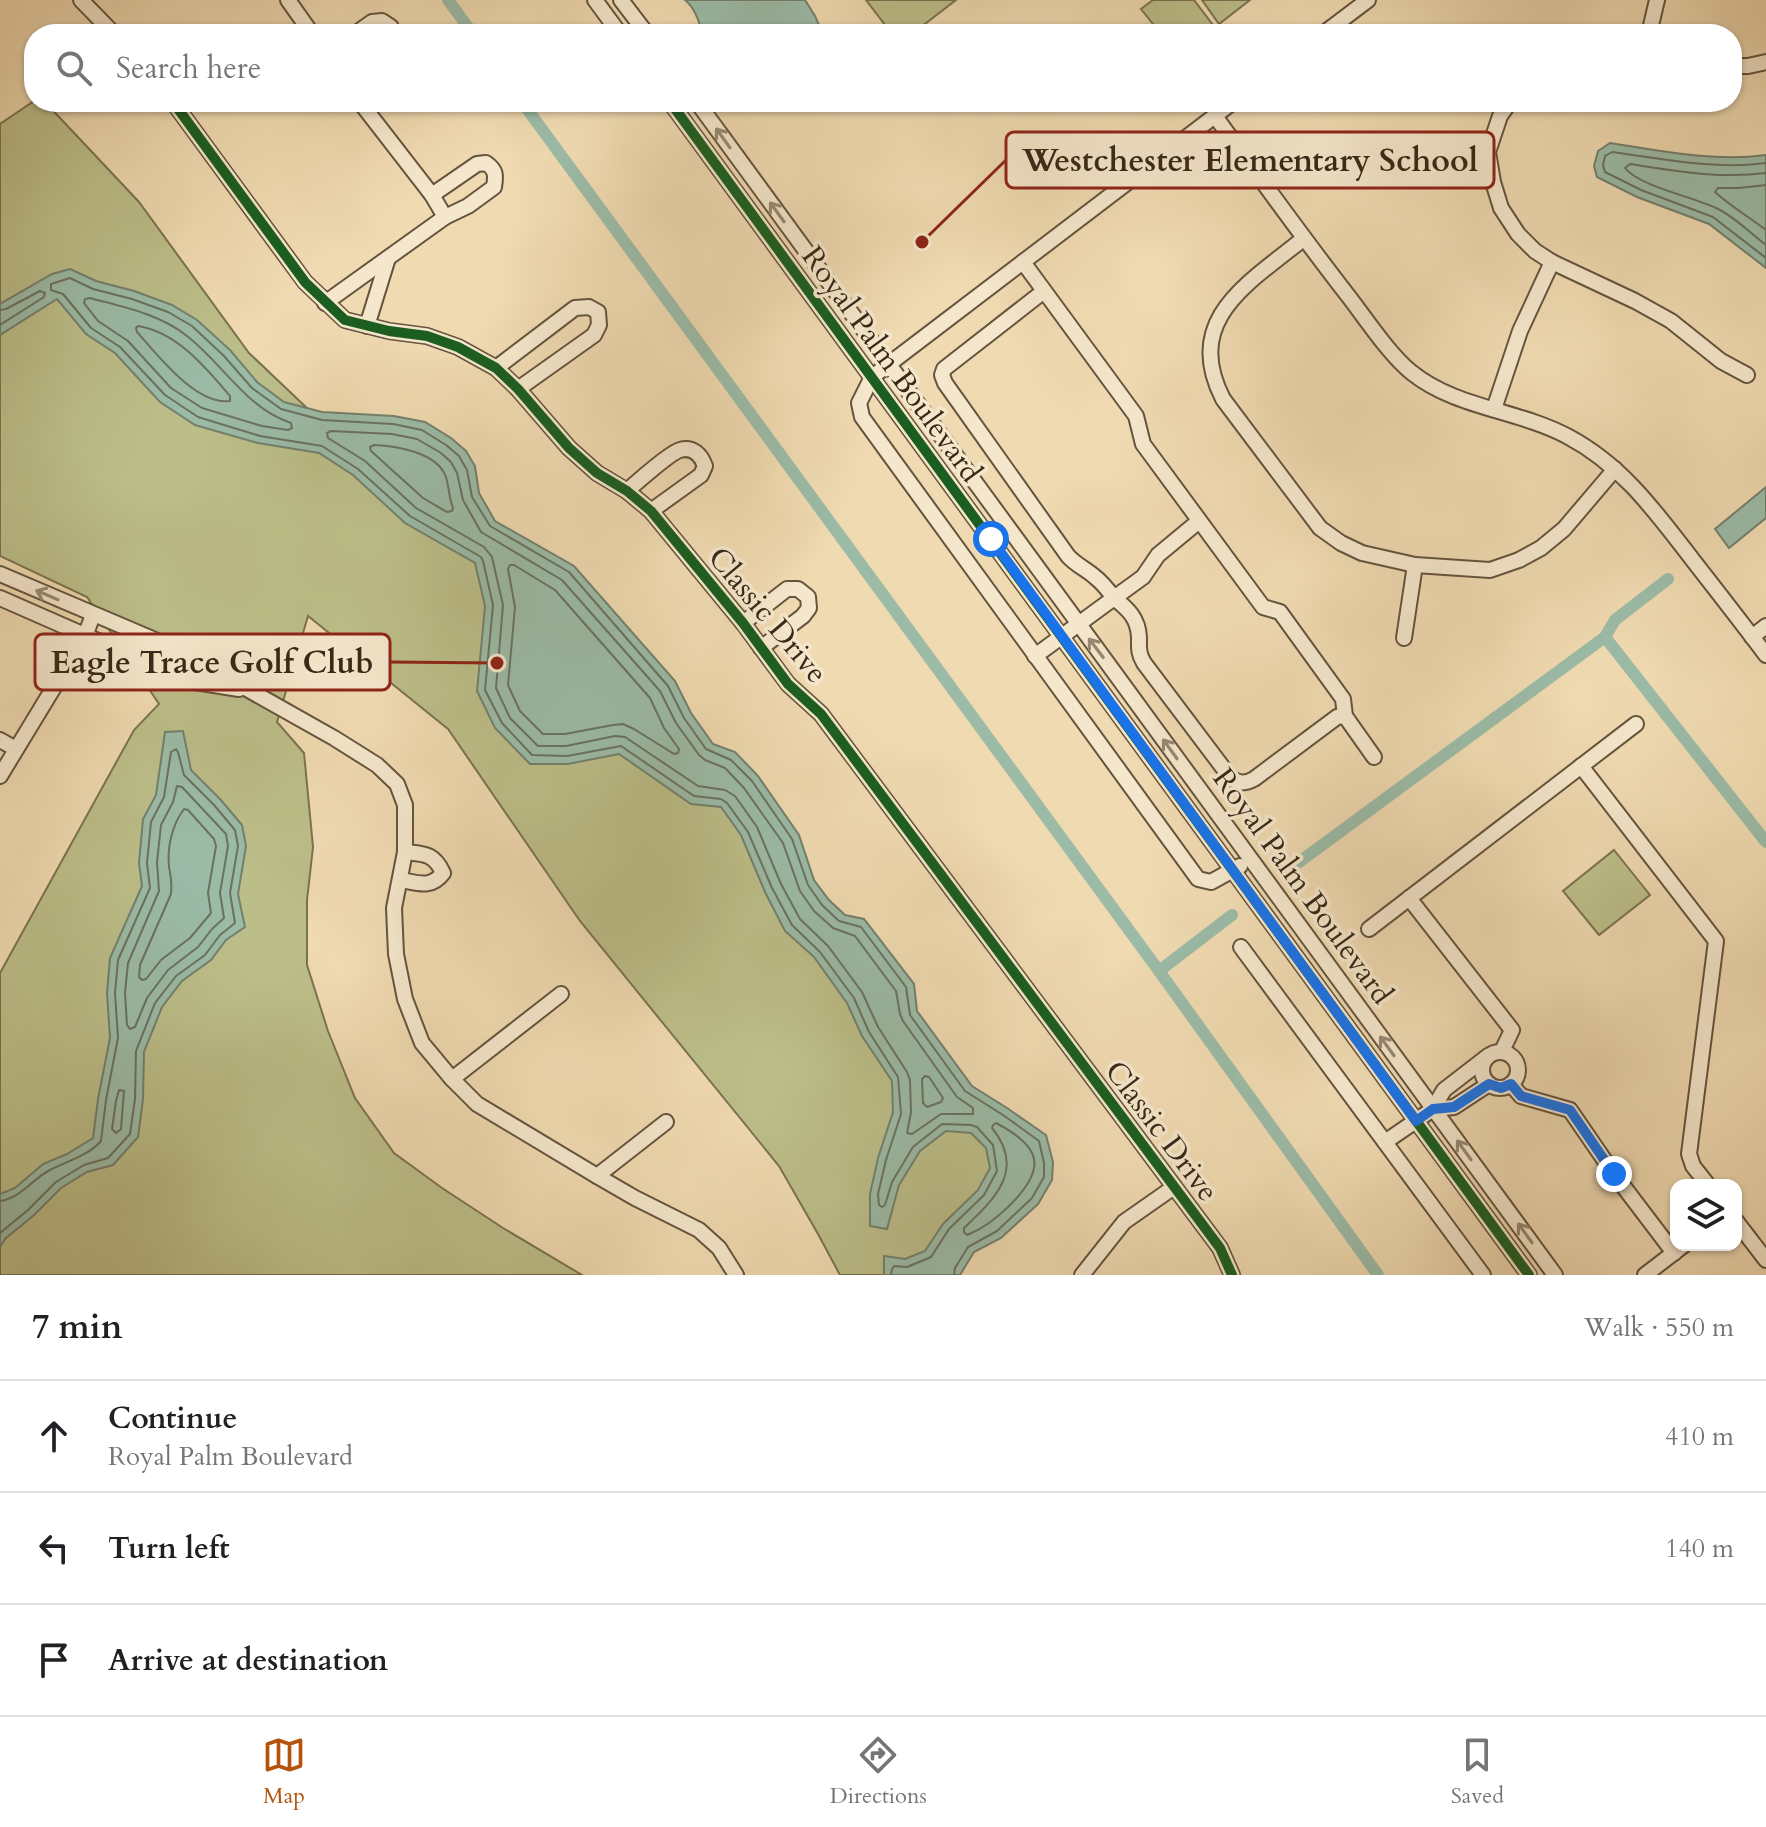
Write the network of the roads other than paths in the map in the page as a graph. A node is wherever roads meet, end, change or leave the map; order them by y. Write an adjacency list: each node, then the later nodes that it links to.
1 (81, 0): 7 (street)
2 (288, 0): 8 (street)
3 (595, 0): 9 (street)
4 (621, 0): 10 (street)
5 (1368, 0): 11 (street)
6 (1657, 0): 12 (street)
7 (104, 24)
8 (305, 24)
9 (613, 24)
10 (639, 24)
11 (1336, 24)
12 (1651, 24)
13 (1766, 62): 14 (street)
14 (1742, 66)
15 (180, 112): 31 (street, Classic Drive)
16 (368, 112): 24 (street)
17 (677, 112): 36 (street, Royal Palm Boulevard)
18 (704, 112): 33 (street, Royal Palm Boulevard, one-way to 18)
19 (1220, 112): 21 (street)
20 (1503, 112): 23 (street)
21 (1215, 116): 26 (street); 28 (street)
22 (1439, 151): 23 (street)
23 (1488, 152): 29 (street)
24 (432, 195): 25 (street); 25 (street)
25 (445, 217): 27 (street)
26 (1303, 239): 38 (street); 43 (street)
27 (388, 258): 31 (street); 32 (street)
28 (1023, 262): 30 (street); 33 (street)
29 (1552, 262): 35 (street); 38 (street)
30 (1044, 291): 42 (street); 46 (street)
31 (325, 303): 32 (street, Classic Drive)
32 (367, 326): 34 (street, Classic Drive)
33 (889, 365): 36 (street); 49 (street, Royal Palm Boulevard)
34 (496, 368): 37 (street, Classic Drive); 37 (street)
35 (1747, 375)
36 (872, 377): 52 (street, Royal Palm Boulevard); 57 (street)
37 (518, 389): 40 (street, Classic Drive)
38 (1494, 409): 39 (street)
39 (1615, 469): 43 (street); 53 (street)
40 (627, 491): 41 (street, Classic Drive); 41 (street)
41 (651, 511): 48 (street, Classic Drive)
42 (1199, 521): 46 (street); 59 (street)
43 (1415, 565): 54 (street)
44 (0, 574): 47 (street, one-way to 44)
45 (0, 598): 51 (street)
46 (1114, 598): 49 (street); 59 (street)
47 (93, 615): 51 (street); 58 (street)
48 (743, 623): 55 (street, Classic Drive); 55 (street)
49 (1078, 624): 52 (street); 67 (street, Royal Palm Boulevard, one-way to 49)
50 (1766, 626): 53 (street)
51 (85, 636): 58 (street); 62 (street)
52 (1062, 636): 57 (street); 68 (street, Royal Palm Boulevard)
53 (1752, 637): 56 (street)
54 (1404, 638)
55 (761, 648): 84 (street, Classic Drive)
56 (1766, 655)
57 (1035, 656): 68 (street)
58 (248, 690): 66 (street)
59 (1345, 716): 63 (street)
60 (1636, 724): 64 (street)
61 (0, 740): 62 (street)
62 (16, 749): 65 (street)
63 (1374, 757)
64 (1581, 766): 70 (street); 83 (street)
65 (0, 776)
66 (405, 852): 69 (street); 69 (street)
67 (1249, 857): 68 (street); 78 (street, Royal Palm Boulevard, one-way to 67)
68 (1233, 871): 79 (street, Royal Palm Boulevard)
69 (401, 880): 75 (street)
70 (1409, 898): 71 (street); 74 (street)
71 (1369, 929)
72 (1241, 947): 81 (street)
73 (561, 994): 75 (street)
74 (1495, 1054): 76 (street); 77 (street); 78 (street)
75 (452, 1079): 82 (street)
76 (1489, 1084): 77 (street); 78 (street)
77 (1511, 1084): 86 (street)
78 (1433, 1109): 79 (street); 94 (street, Royal Palm Boulevard, one-way to 78)
79 (1416, 1121): 81 (street); 93 (street, Royal Palm Boulevard)
80 (666, 1122): 82 (street)
81 (1385, 1142): 92 (street)
82 (597, 1176): 89 (street)
83 (1703, 1179)
84 (1174, 1187): 90 (street); 91 (street, Classic Drive)
85 (1742, 1229): 88 (street)
86 (1670, 1239)
87 (1676, 1251): 95 (street)
88 (1766, 1260)
89 (736, 1275)
90 (1082, 1275)
91 (1232, 1275)
92 (1483, 1275)
93 (1529, 1275)
94 (1555, 1275)
95 (1645, 1275)

